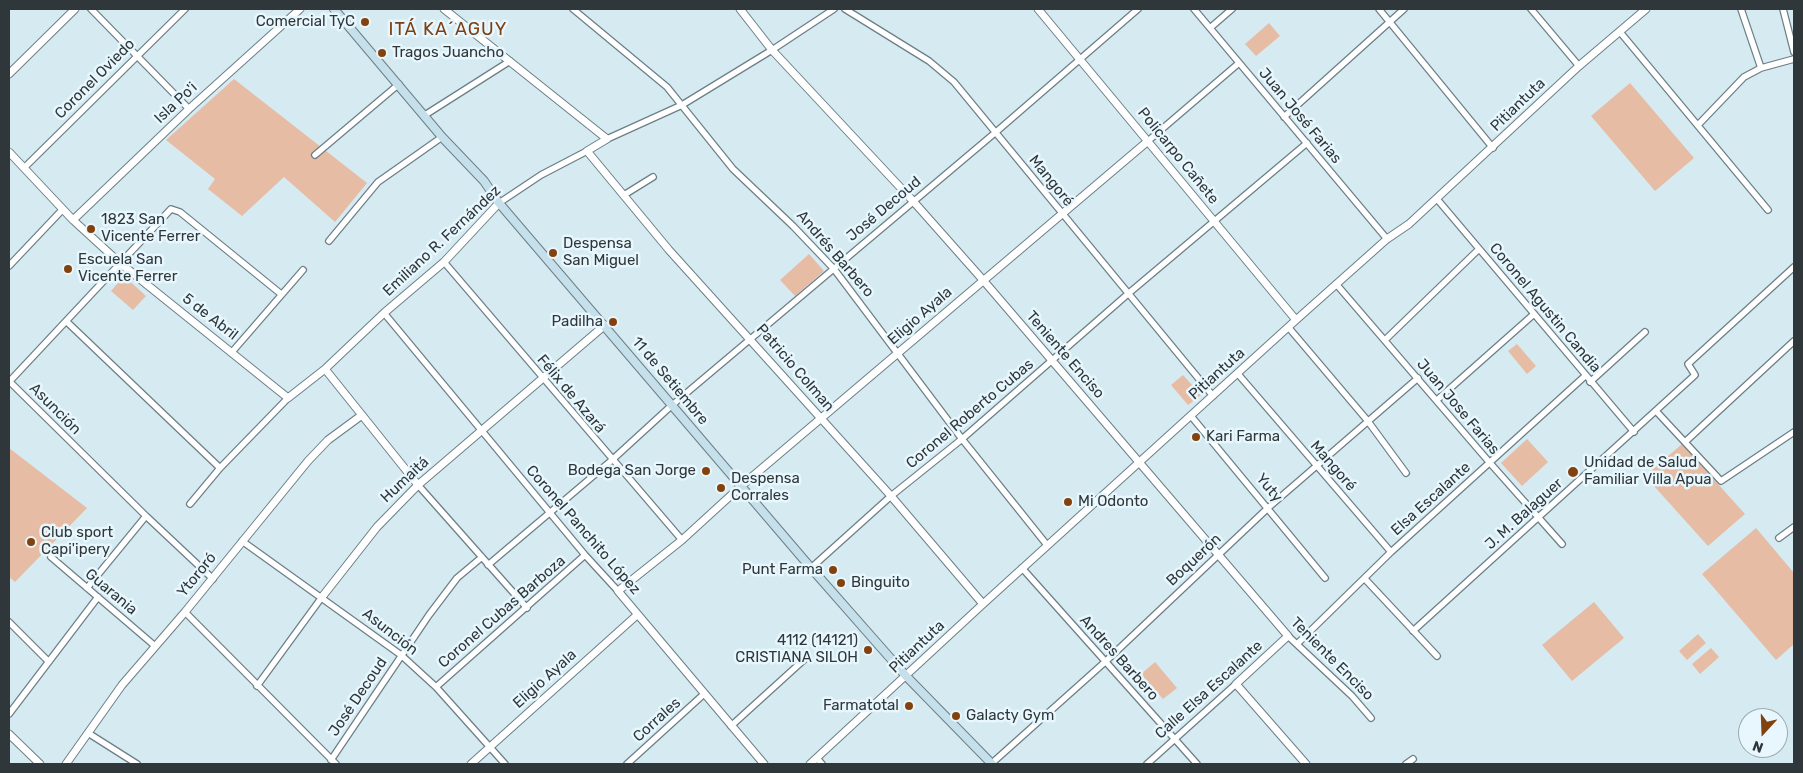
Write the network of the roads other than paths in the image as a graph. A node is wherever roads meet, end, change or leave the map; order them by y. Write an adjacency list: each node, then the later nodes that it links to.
1 (75, 9): 33 (street)
2 (91, 9): 26 (street)
3 (185, 9): 26 (street, Coronel Oviedo)
4 (300, 9): 36 (street, Isla Po'i)
5 (334, 9): 34 (main road, 11 de Setiembre)
6 (444, 9): 29 (street)
7 (573, 9): 35 (street, Andrés Barbero)
8 (740, 9): 24 (street, Teniente Enciso)
9 (834, 9): 24 (street, Emiliano R. Fernández)
10 (845, 9): 40 (street, Mangoré)
11 (1038, 9): 27 (street, Policarpo Cañete)
12 (1138, 9): 27 (street, José Decoud)
13 (1194, 9): 22 (street, Juan José Farias)
14 (1232, 9): 22 (street)
15 (1379, 9): 21 (street)
16 (1404, 9): 21 (street)
17 (1531, 9): 31 (street)
18 (1644, 9): 23 (street, Pitiantuta)
19 (1741, 9): 32 (street)
20 (1783, 9): 25 (street)
21 (1390, 22): 38 (street); 45 (street)
22 (1210, 28): 30 (street, Juan José Farias)
23 (1620, 32): 31 (street, Pitiantuta); 39 (street)
24 (772, 50): 35 (street, Emiliano R. Fernández); 53 (street, Teniente Enciso)
25 (1794, 52)
26 (136, 54): 36 (street); 49 (street, Coronel Oviedo)
27 (1080, 59): 40 (street, José Decoud); 43 (street, Policarpo Cañete)
28 (1794, 59): 32 (street)
29 (510, 61): 37 (street); 42 (street)
30 (1240, 63): 38 (street, Juan José Farias); 43 (street, Eligio Ayala)
31 (1579, 66): 45 (street, Pitiantuta)
32 (1761, 68): 39 (street)
33 (9, 74)
34 (399, 84): 37 (main road, 11 de Setiembre); 48 (street)
35 (682, 105): 42 (street, Emiliano R. Fernández); 67 (street, Andrés Barbero)
36 (189, 109): 58 (street, Isla Po'i)
37 (424, 115): 41 (main road, 11 de Setiembre)
38 (1284, 117): 44 (street, Juan José Farias)
39 (1698, 125): 56 (street)
40 (996, 132): 53 (street, José Decoud); 57 (street, Mangoré)
41 (442, 137): 54 (main road, 11 de Setiembre); 61 (street)
42 (607, 139): 46 (street, Emiliano R. Fernández)
43 (1148, 141): 57 (street, Eligio Ayala); 59 (street, Policarpo Cañete)
44 (1307, 143): 59 (street, Coronel Roberto Cubas); 60 (street, Juan José Farias)
45 (1493, 148): 52 (street, Pitiantuta)
46 (587, 151): 51 (street, Patricio Colman); 54 (street, Emiliano R. Fernández)
47 (9, 152): 49 (street, 5 de Abril)
48 (315, 155)
49 (25, 168): 55 (street, 5 de Abril)
50 (653, 177): 51 (street)
51 (624, 195): 80 (street, Patricio Colman)
52 (1437, 199): 60 (street, Pitiantuta); 62 (street, Coronel Agustin Candia)
53 (913, 201): 67 (street, José Decoud); 69 (street, Teniente Enciso)
54 (499, 203): 63 (street, Emiliano R. Fernández); 77 (main road, 11 de Setiembre)
55 (63, 209): 58 (street, 5 de Abril); 65 (street)
56 (1768, 210)
57 (1062, 214): 69 (street, Eligio Ayala); 71 (street, Mangoré)
58 (73, 220): 64 (street, 5 de Abril)
59 (1214, 222): 71 (street, Coronel Roberto Cubas); 75 (street, Policarpo Cañete)
60 (1387, 239): 70 (street, Pitiantuta)
61 (328, 241)
62 (1479, 249): 74 (street, Coronel Agustin Candia); 81 (street)
63 (444, 262): 73 (street, Emiliano R. Fernández); 90 (street, Félix de Azará)
64 (120, 263): 72 (street); 76 (street); 83 (street, 5 de Abril)
65 (9, 266)
66 (1794, 267): 97 (street, J. M. Balaguer)
67 (834, 269): 80 (street, José Decoud); 84 (street, Andrés Barbero)
68 (303, 270): 72 (street)
69 (983, 280): 84 (street, Eligio Ayala); 85 (street, Teniente Enciso)
70 (1337, 285): 75 (street, Pitiantuta); 81 (street, Juan Jose Farias)
71 (1129, 293): 85 (street, Coronel Roberto Cubas); 93 (street, Mangoré)
72 (280, 294): 83 (street)
73 (384, 313): 86 (street, Emiliano R. Fernández); 102 (street, Coronel Panchito López)
74 (1534, 314): 88 (street, Coronel Agustin Candia); 95 (street)
75 (1296, 320): 78 (street, Pitiantuta)
76 (66, 321): 91 (street); 111 (street)
77 (605, 325): 90 (street, Humaitá); 96 (main road, 11 de Setiembre)
78 (1289, 328): 87 (street, Pitiantuta); 101 (street)
79 (1645, 332): 92 (street)
80 (752, 339): 96 (street, José Decoud); 100 (street, Patricio Colman)
81 (1385, 340): 89 (street, Juan Jose Farias)
82 (1794, 341): 106 (street)
83 (232, 352): 94 (street, 5 de Abril)
84 (898, 353): 100 (street, Eligio Ayala); 105 (street, Andrés Barbero)
85 (1052, 362): 105 (street, Coronel Roberto Cubas); 108 (street, Teniente Enciso)
86 (325, 369): 94 (street, Emiliano R. Fernández); 98 (street)
87 (1238, 374): 93 (street, Pitiantuta); 110 (street, Mangoré)
88 (1585, 376): 92 (street, Coronel Agustin Candia); 109 (street, Elsa Escalante)
89 (1418, 378): 95 (street, Juan Jose Farias); 101 (street, Boquerón)
90 (543, 379): 102 (street, Humaitá); 107 (street, Félix de Azará)
91 (9, 381): 119 (street, Asunción)
92 (1590, 382): 103 (street, Coronel Agustin Candia)
93 (1212, 396): 99 (street, Pitiantuta)
94 (288, 398): 111 (street, Emiliano R. Fernández)
95 (1437, 400): 109 (street, Juan Jose Farias)
96 (671, 406): 107 (street, José Decoud); 114 (main road, 11 de Setiembre)
97 (1656, 411): 103 (street, J. M. Balaguer); 106 (street)
98 (362, 415): 113 (street); 123 (street, Ytororó)
99 (1191, 416): 108 (street, Pitiantuta); 117 (street, Yuty)
100 (821, 420): 114 (street, Eligio Ayala); 115 (street, Patricio Colman)
101 (1367, 420): 110 (street, Boquerón); 112 (street)
102 (481, 432): 113 (street, Humaitá); 118 (street, Coronel Panchito López)
103 (1634, 432): 120 (street, J. M. Balaguer)
104 (1794, 432): 106 (street)
105 (962, 439): 115 (street, Coronel Roberto Cubas); 126 (street, Andrés Barbero)
106 (1685, 442)
107 (612, 460): 118 (street, José Decoud); 124 (street, Félix de Azará)
108 (1140, 463): 126 (street, Pitiantuta); 128 (street, Teniente Enciso)
109 (1490, 463): 120 (street, Juan Jose Farias); 127 (street, Elsa Escalante)
110 (1317, 466): 117 (street, Boquerón); 127 (street, Mangoré)
111 (220, 468): 116 (street, Emiliano R. Fernández)
112 (1406, 473)
113 (418, 485): 131 (street); 141 (street, Humaitá)
114 (740, 487): 124 (street, Eligio Ayala); 133 (main road, 11 de Setiembre)
115 (891, 496): 133 (street, Coronel Roberto Cubas); 142 (street, Patricio Colman)
116 (190, 504)
117 (1269, 508): 128 (street, Boquerón); 135 (street, Yuty)
118 (550, 513): 129 (street, Coronel Panchito López); 132 (street, José Decoud)
119 (146, 516): 136 (street, Asunción); 138 (street)
120 (1538, 517): 125 (street, Juan Jose Farias); 147 (street, J. M. Balaguer)
121 (1794, 527): 122 (street)
122 (1779, 538)
123 (242, 540): 136 (street, Ytororó); 141 (street, Asunción)
124 (682, 540): 139 (street, Eligio Ayala)
125 (1562, 544)
126 (1047, 545): 134 (street, Pitiantuta)
127 (1391, 552): 137 (street, Elsa Escalante)
128 (1218, 554): 148 (street, Teniente Enciso); 155 (street, Boquerón)
129 (585, 555): 139 (street, Coronel Panchito López); 143 (street, Coronel Cubas Barboza)
130 (51, 557): 138 (street, Guarania)
131 (482, 557): 132 (street); 151 (street, José Decoud)
132 (488, 566): 143 (street)
133 (810, 568): 156 (main road, 11 de Setiembre)
134 (1022, 568): 142 (street, Pitiantuta); 155 (street, Andres Barbero)
135 (1325, 578)
136 (213, 579): 144 (street, Ytororó)
137 (1365, 579): 147 (street); 149 (street, Elsa Escalante)
138 (87, 588): 140 (street, Guarania)
139 (618, 591): 145 (street, Coronel Panchito López)
140 (98, 597): 150 (street, Guarania); 154 (street)
141 (322, 597): 151 (street, Asunción); 158 (street, Humaitá)
142 (983, 604): 156 (street, Pitiantuta)
143 (527, 608): 159 (street, Coronel Cubas Barboza)
144 (186, 612): 150 (street, Ytororó); 158 (street)
145 (637, 615): 160 (street, Coronel Panchito López); 167 (street, Eligio Ayala)
146 (9, 622): 154 (street)
147 (1413, 631): 152 (street)
148 (1288, 636): 149 (street, Teniente Enciso); 157 (street, Calle Elsa Escalante)
149 (1297, 644): 162 (street, Teniente Enciso)
150 (155, 646): 164 (street, Ytororó)
151 (401, 655): 159 (street, Asunción); 170 (street, José Decoud)
152 (1437, 656)
153 (807, 657): 163 (street)
154 (48, 661): 161 (street)
155 (1105, 662): 166 (street, Andres Barbero); 180 (street, Boquerón)
156 (906, 676): 168 (street, Pitiantuta); 180 (main road, 11 de Setiembre)
157 (1236, 684): 166 (street, Calle Elsa Escalante); 183 (street)
158 (258, 686): 170 (street)
159 (436, 687): 167 (street, Asunción)
160 (704, 694): 163 (street, Coronel Panchito López); 176 (street, Corrales)
161 (9, 714)
162 (1371, 718)
163 (731, 726): 177 (street, Coronel Panchito López)
164 (88, 733): 172 (street, Ytororó); 173 (street)
165 (9, 734): 171 (street)
166 (1174, 740): 181 (street, Calle Elsa Escalante); 182 (street, Andres Barbero)
167 (491, 747): 174 (street, Eligio Ayala); 175 (street, Asunción)
168 (817, 758): 178 (street, Pitiantuta); 179 (street)
169 (1413, 759): 184 (street)
170 (333, 762)
171 (40, 764)
172 (66, 764)
173 (137, 764)
174 (471, 764)
175 (505, 764)
176 (627, 764)
177 (764, 764)
178 (810, 764)
179 (822, 764)
180 (991, 764)
181 (1148, 764)
182 (1197, 764)
183 (1306, 764)
184 (1406, 764)

